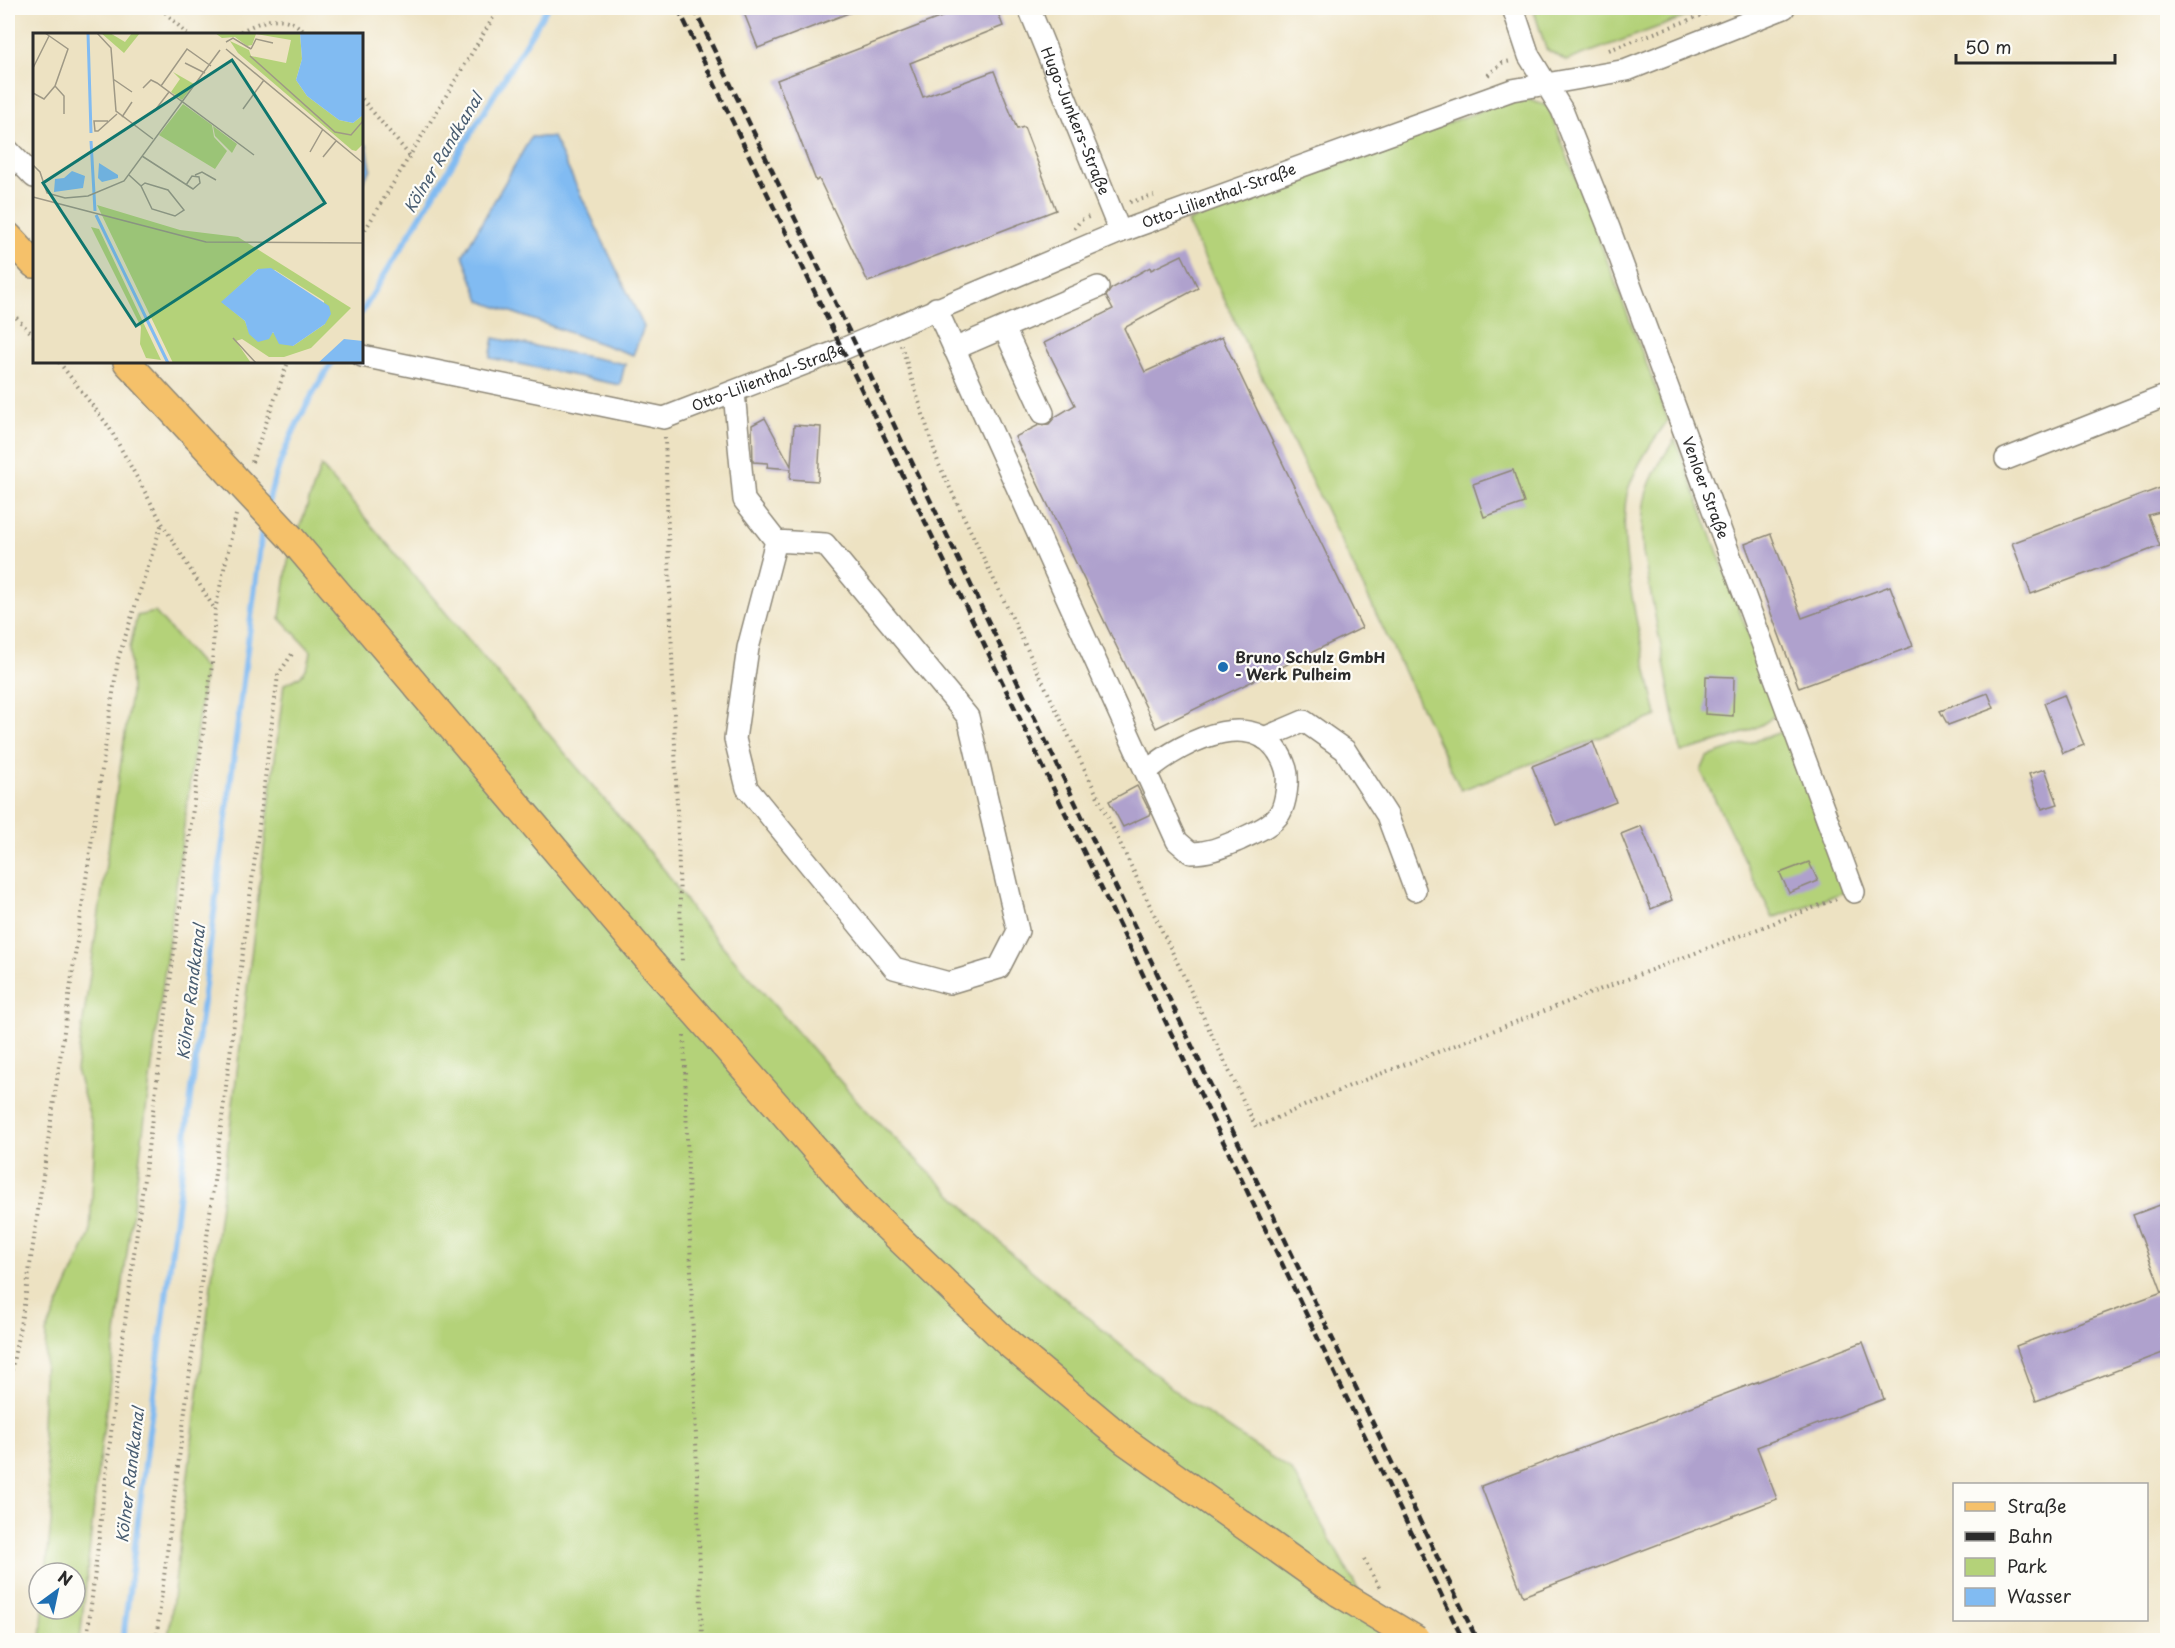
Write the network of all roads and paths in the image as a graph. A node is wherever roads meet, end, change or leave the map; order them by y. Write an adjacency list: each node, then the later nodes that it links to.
1 (161, 8): 7 (path)
2 (499, 8): 14 (path)
3 (1029, 8): 16 (street, Hugo-Junkers-Straße)
4 (1513, 8): 11 (street, Venloer Straße)
5 (1721, 8): 10 (path)
6 (1784, 8): 11 (street, Otto-Lilienthal-Straße)
7 (186, 33)
8 (237, 33): 9 (path)
9 (304, 33)
10 (1607, 51)
11 (1549, 86): 16 (street, Otto-Lilienthal-Straße); 43 (street, Venloer Straße)
12 (363, 100): 14 (path)
13 (8, 150): 15 (street)
14 (410, 156): 17 (path)
15 (33, 176)
16 (1120, 232): 21 (street, Otto-Lilienthal-Straße)
17 (363, 233)
18 (8, 236): 19 (main road)
19 (33, 263)
20 (1098, 287): 23 (street)
21 (936, 308): 25 (street); 30 (street, Otto-Lilienthal-Straße)
22 (8, 309): 24 (path)
23 (1004, 328): 25 (street); 32 (street)
24 (33, 335)
25 (954, 349): 41 (street)
26 (364, 357): 30 (street, Otto-Lilienthal-Straße)
27 (60, 363): 36 (path)
28 (128, 363): 47 (main road, bridge)
29 (288, 363): 33 (path)
30 (734, 392): 37 (street)
31 (2168, 395): 34 (street)
32 (1043, 413)
33 (254, 455)
34 (2006, 459)
35 (236, 515): 38 (path)
36 (162, 523): 38 (path); 44 (path)
37 (776, 541): 37 (street)
38 (215, 610): 45 (path)
39 (292, 654): 46 (path)
40 (1264, 738): 41 (street); 41 (street); 42 (street)
41 (1147, 771)
42 (1414, 890)
43 (1854, 892)
44 (8, 1388)
45 (87, 1641)
46 (156, 1641)
47 (1417, 1641)

